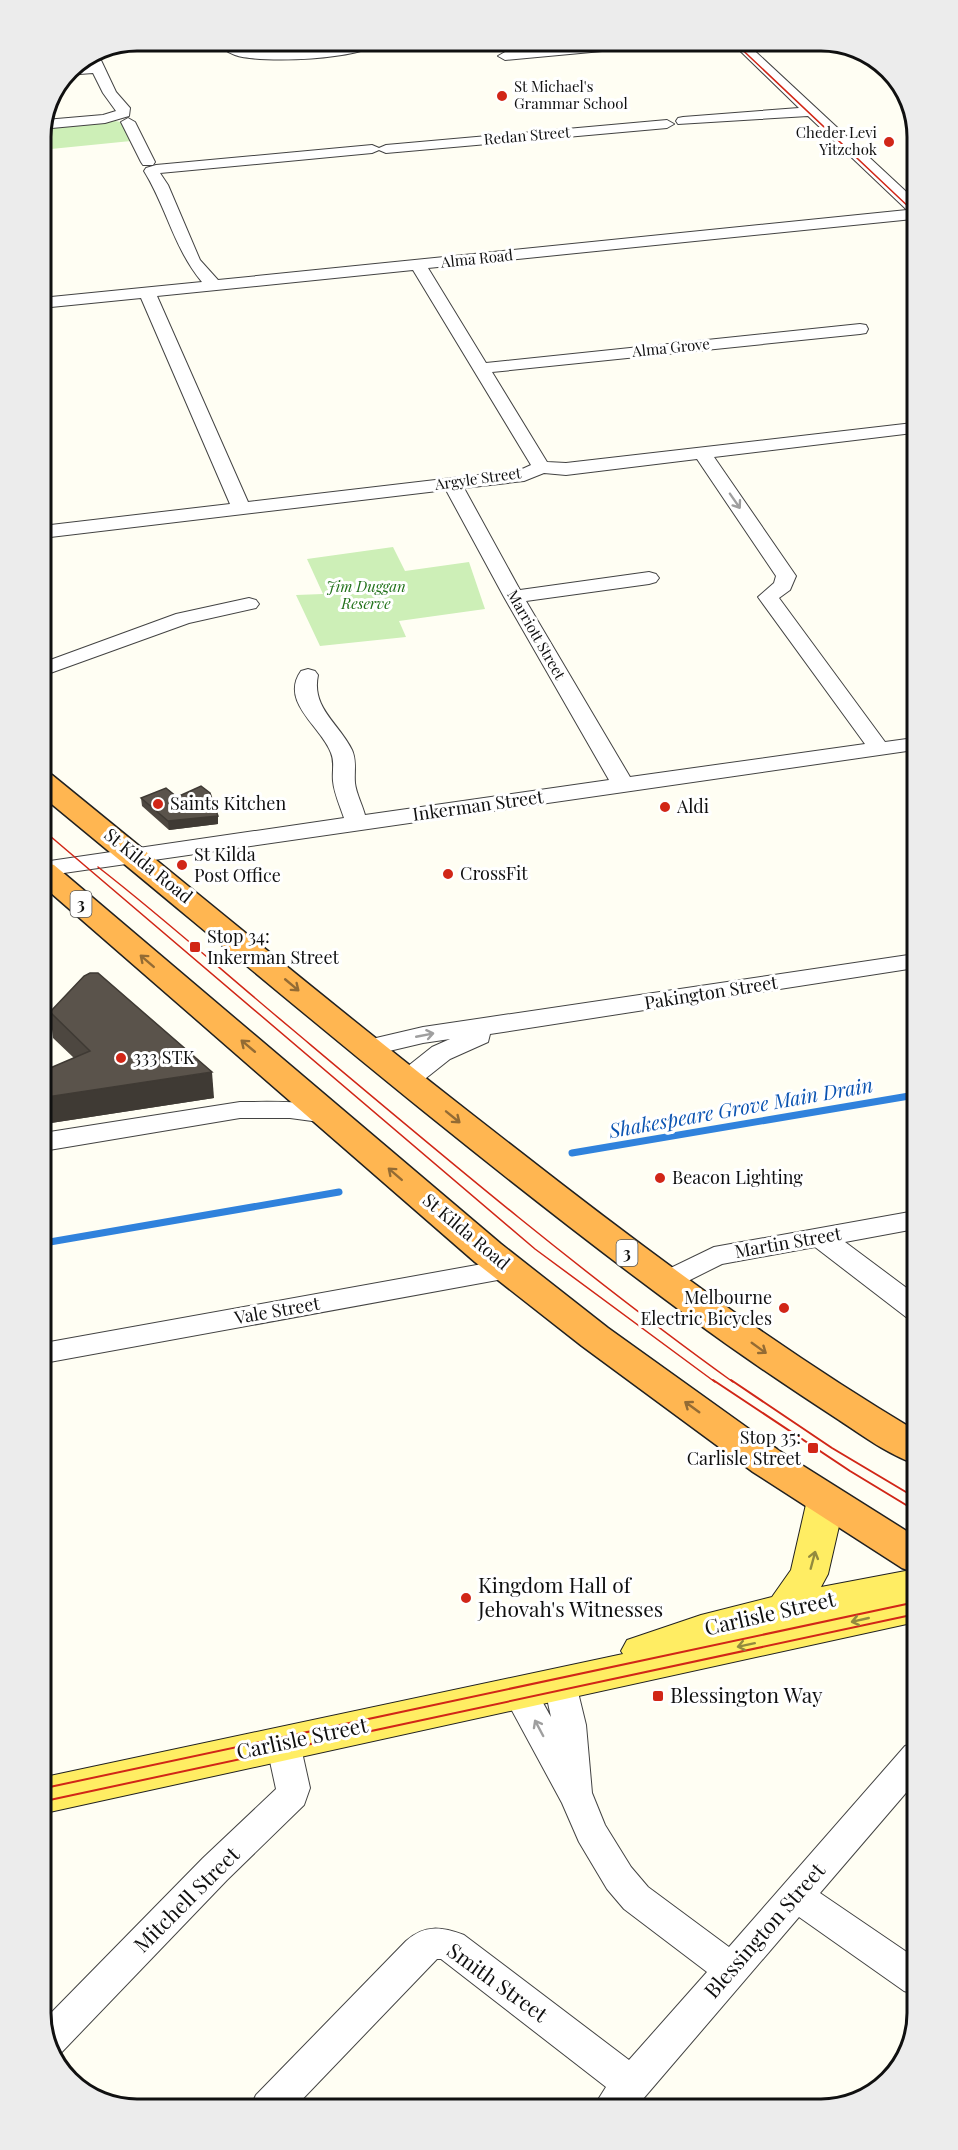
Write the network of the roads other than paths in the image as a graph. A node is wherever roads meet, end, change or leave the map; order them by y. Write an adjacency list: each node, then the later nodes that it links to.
1 (237, 51): 2 (street)
2 (333, 51)
3 (559, 51): 5 (street)
4 (748, 51): 7 (street)
5 (505, 56)
6 (96, 63): 8 (street)
7 (809, 109): 9 (street); 13 (street)
8 (122, 119): 10 (street); 12 (street)
9 (683, 121)
10 (52, 124)
11 (667, 124): 12 (street, Redan Street)
12 (154, 171): 16 (street)
13 (907, 201)
14 (907, 215): 15 (street, Alma Road)
15 (418, 265): 16 (street, Alma Road); 20 (street)
16 (206, 287): 17 (street, Alma Road)
17 (147, 293): 18 (street, Alma Road); 25 (street)
18 (51, 302)
19 (860, 328): 20 (street, Alma Grove)
20 (483, 368): 23 (street)
21 (907, 429): 22 (street, Argyle Street)
22 (702, 453): 23 (street, Argyle Street); 33 (street, one-way to 33)
23 (541, 467): 24 (street, Argyle Street)
24 (452, 483): 25 (street, Argyle Street); 28 (street, Marriott Street)
25 (241, 508): 26 (street, Argyle Street)
26 (51, 531)
27 (649, 578): 28 (street)
28 (514, 597): 34 (street, Marriott Street)
29 (249, 604): 30 (street)
30 (51, 667)
31 (308, 675): 36 (street)
32 (907, 745): 33 (street, Inkerman Street)
33 (879, 749): 34 (street, Inkerman Street)
34 (623, 785): 36 (street, Inkerman Street)
35 (51, 788): 37 (highway, St Kilda Road / 3)
36 (357, 823): 37 (street, Inkerman Street)
37 (133, 855): 38 (street, Inkerman Street); 42 (highway, St Kilda Road / 3, one-way to 42)
38 (51, 869)
39 (51, 877): 43 (highway, St Kilda Road / 3, one-way to 39)
40 (907, 962): 41 (street, Pakington Street)
41 (508, 1024): 42 (street, Pakington Street, one-way to 41); 44 (street, Pakington Street)
42 (368, 1048): 44 (highway, St Kilda Road / 3)
43 (279, 1073): 45 (street); 46 (highway, St Kilda Road / 3)
44 (407, 1080): 51 (highway, St Kilda Road / 3, one-way to 51)
45 (240, 1110): 46 (street); 47 (street)
46 (327, 1115): 50 (highway, St Kilda Road / 3, one-way to 46)
47 (51, 1141)
48 (907, 1221): 49 (street, Martin Street)
49 (820, 1237): 51 (street, Martin Street); 52 (street)
50 (510, 1269): 53 (street, Vale Street); 55 (highway, St Kilda Road / 3, one-way to 50)
51 (666, 1282): 54 (highway, St Kilda Road / 3, one-way to 54)
52 (907, 1303)
53 (51, 1352)
54 (907, 1441)
55 (826, 1500): 56 (highway, St Kilda Road / 3); 59 (main road, one-way to 55)
56 (907, 1551)
57 (907, 1586): 59 (main road, Carlisle Street)
58 (907, 1609): 60 (main road, Carlisle Street, one-way to 60)
59 (785, 1610): 60 (main road, Carlisle Street)
60 (560, 1684): 61 (main road, Carlisle Street); 65 (street)
61 (519, 1694): 62 (main road, Carlisle Street); 65 (street, one-way to 61)
62 (283, 1743): 64 (main road, Carlisle Street); 69 (street, Mitchell Street)
63 (907, 1768): 66 (street, Blessington Street)
64 (51, 1794)
65 (577, 1797): 67 (street)
66 (796, 1896): 67 (street, Blessington Street); 68 (street)
67 (732, 1970): 70 (street, Blessington Street)
68 (907, 1972)
69 (54, 2034)
70 (622, 2095): 71 (street, Smith Street)
71 (278, 2099)

